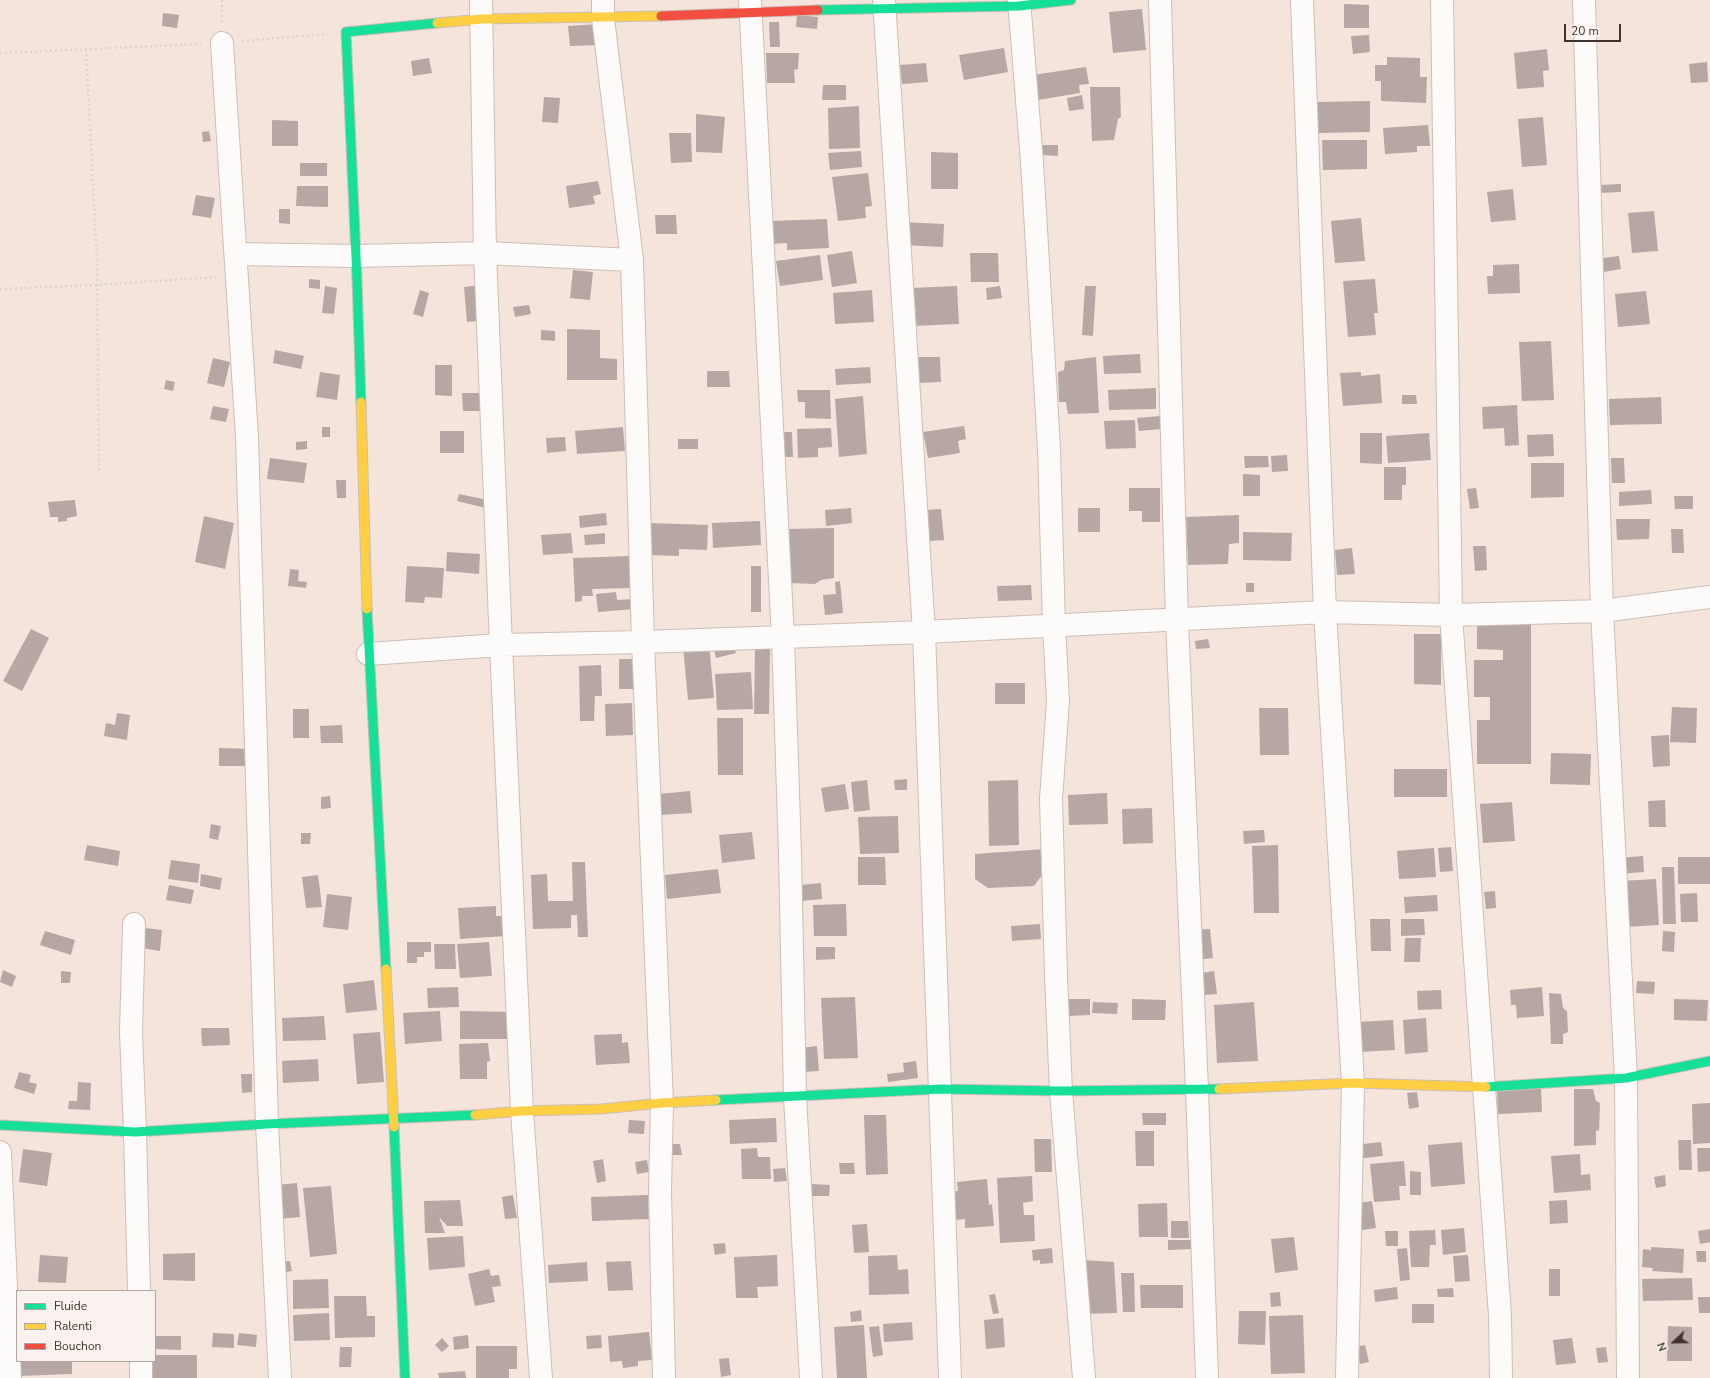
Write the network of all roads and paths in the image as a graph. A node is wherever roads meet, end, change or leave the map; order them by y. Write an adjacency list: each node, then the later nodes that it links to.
1 (1072, 0): 6 (street)
2 (1160, 0): 27 (street)
3 (1302, 0): 25 (street)
4 (1442, 0): 26 (street)
5 (1584, 0): 24 (street)
6 (1019, 3): 7 (street); 28 (street)
7 (884, 4): 8 (street); 29 (street)
8 (750, 6): 10 (street); 30 (street)
9 (482, 9): 10 (street); 11 (street); 15 (street)
10 (603, 9): 18 (street)
11 (346, 32): 12 (path); 17 (street)
12 (222, 43): 13 (path); 16 (street)
13 (86, 49): 14 (path); 20 (path)
14 (0, 53)
15 (485, 253): 17 (street); 18 (street); 32 (street)
16 (236, 254): 17 (street); 19 (street)
17 (356, 256): 33 (street)
18 (632, 260): 31 (street)
19 (237, 276): 20 (path); 46 (street)
20 (97, 285): 21 (path); 22 (path)
21 (0, 288)
22 (99, 471)
23 (1710, 597): 24 (street)
24 (1602, 611): 26 (street); 36 (street)
25 (1324, 612): 26 (street); 27 (street); 37 (street)
26 (1451, 615): 38 (street)
27 (1177, 620): 28 (street); 39 (street)
28 (1054, 626): 29 (street); 41 (street)
29 (924, 632): 30 (street); 40 (street)
30 (783, 638): 31 (street); 42 (street)
31 (643, 642): 32 (street); 43 (street)
32 (501, 645): 33 (street); 44 (street)
33 (368, 654): 45 (street)
34 (134, 924): 48 (street)
35 (1710, 1061): 36 (street)
36 (1626, 1078): 38 (street); 64 (street)
37 (1353, 1083): 38 (street); 39 (street); 62 (street)
38 (1484, 1087): 63 (street)
39 (1198, 1088): 41 (street); 61 (street)
40 (941, 1089): 41 (street); 42 (street); 59 (street)
41 (1061, 1091): 60 (street)
42 (795, 1097): 43 (street); 58 (street)
43 (662, 1103): 44 (street); 57 (street)
44 (522, 1111): 45 (street); 56 (street)
45 (394, 1120): 46 (street); 55 (street)
46 (267, 1124): 48 (street); 54 (street)
47 (0, 1125): 48 (street)
48 (135, 1132): 50 (street)
49 (0, 1152): 52 (street)
50 (139, 1290)
51 (141, 1362): 53 (street)
52 (10, 1378)
53 (141, 1378)
54 (280, 1378)
55 (405, 1378)
56 (541, 1378)
57 (664, 1378)
58 (811, 1378)
59 (950, 1378)
60 (1084, 1378)
61 (1207, 1378)
62 (1347, 1378)
63 (1501, 1378)
64 (1628, 1378)

